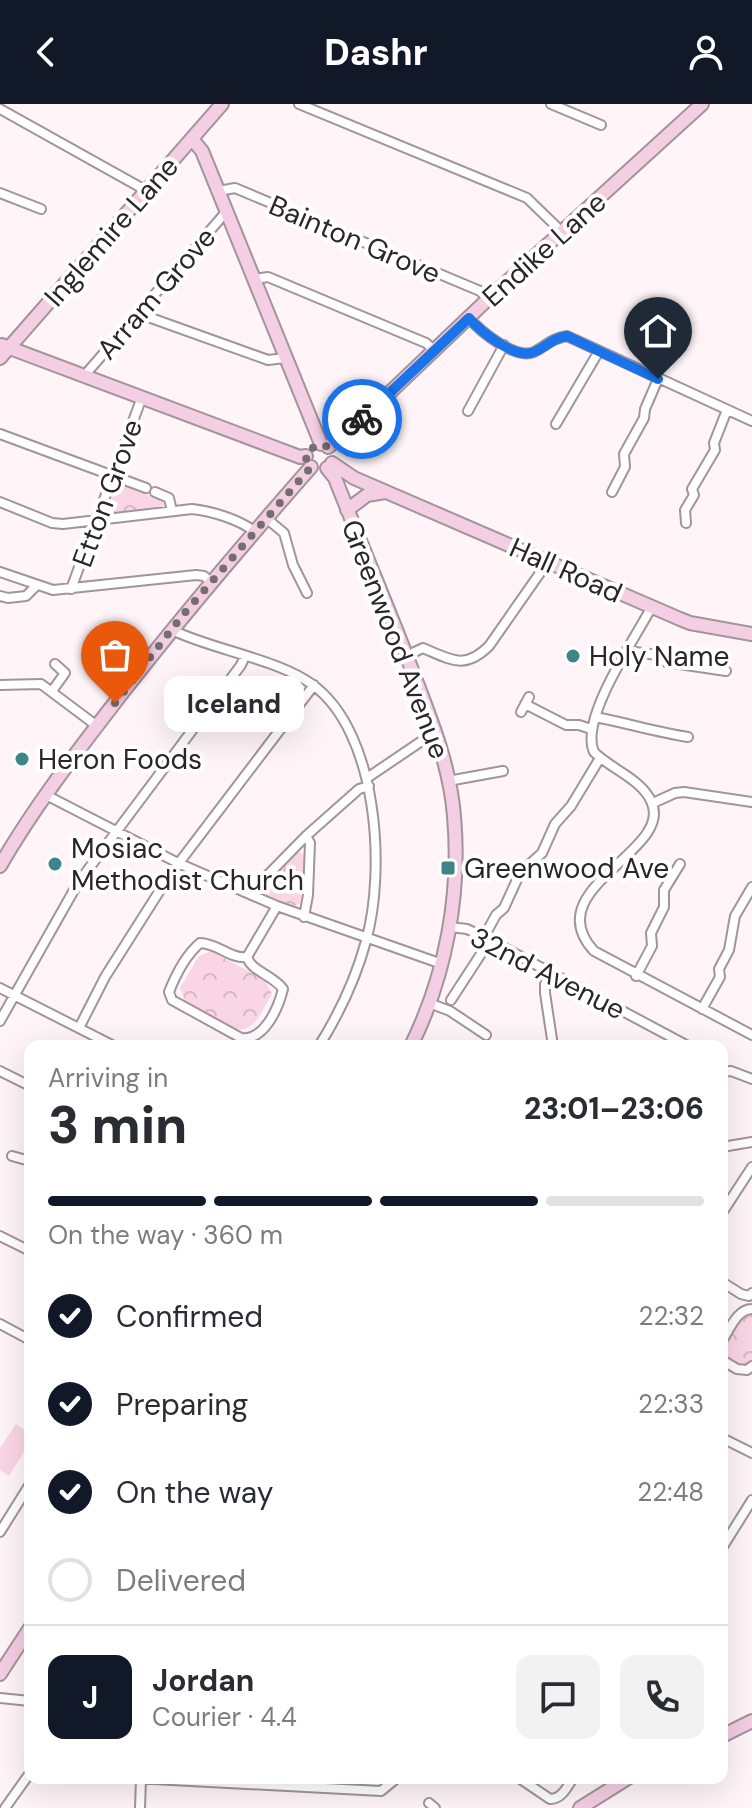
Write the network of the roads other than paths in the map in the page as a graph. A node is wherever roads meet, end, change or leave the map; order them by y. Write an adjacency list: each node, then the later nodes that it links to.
1 (222, 104): 8 (street, Inglemire Lane)
2 (299, 104): 14 (street)
3 (551, 104): 5 (street)
4 (702, 104): 14 (street, Endike Lane)
5 (572, 108): 7 (street)
6 (0, 109): 9 (street)
7 (602, 126)
8 (192, 139): 9 (street, Inglemire Lane); 10 (street)
9 (147, 191): 20 (street, Inglemire Lane)
10 (219, 191): 13 (street); 16 (street, Bainton Grove)
11 (1, 196): 12 (street)
12 (41, 209)
13 (227, 211): 15 (street); 17 (street, Arram Grove)
14 (562, 232): 16 (street, Endike Lane)
15 (255, 279): 21 (street); 23 (street)
16 (488, 299): 18 (street, Endike Lane)
17 (137, 313): 23 (street); 24 (street, Arram Grove)
18 (469, 318): 19 (street); 21 (street, Endike Lane)
19 (504, 345): 22 (street); 28 (street)
20 (3, 350): 24 (street)
21 (434, 350): 32 (street, Endike Lane)
22 (599, 351): 25 (street); 30 (street)
23 (285, 358): 32 (street)
24 (84, 376): 26 (street)
25 (658, 379): 27 (street); 37 (street)
26 (142, 397): 33 (street); 35 (street, Etton Grove)
27 (727, 410): 29 (street); 43 (street)
28 (468, 411)
29 (752, 421)
30 (556, 424)
31 (0, 434): 35 (street)
32 (324, 446): 33 (street); 34 (street)
33 (308, 462): 34 (street); 41 (street)
34 (329, 465): 36 (street, Hall Road); 39 (street, Greenwood Avenue)
35 (112, 476): 40 (street); 42 (street, Etton Grove)
36 (385, 492): 39 (street); 45 (street, Hall Road)
37 (612, 492)
38 (0, 502): 42 (street)
39 (347, 510): 57 (street, Greenwood Avenue)
40 (172, 511): 42 (street); 44 (street)
41 (266, 518): 44 (street); 50 (street)
42 (96, 521): 49 (street, Etton Grove)
43 (686, 523)
44 (254, 531): 47 (street)
45 (547, 563): 52 (street, Hall Road); 57 (street)
46 (0, 572): 48 (street)
47 (211, 582): 49 (street); 53 (street)
48 (36, 586): 49 (street); 51 (street)
49 (71, 589)
50 (307, 593)
51 (0, 596)
52 (651, 608): 54 (street, Hall Road); 55 (street)
53 (172, 630): 56 (street); 65 (street)
54 (752, 634)
55 (628, 651): 59 (street); 64 (street)
56 (245, 656): 61 (street); 76 (street)
57 (406, 656): 67 (street, Greenwood Avenue)
58 (55, 664): 62 (street)
59 (726, 671)
60 (0, 685): 62 (street)
61 (314, 685): 72 (street); 78 (street)
62 (52, 691): 65 (street)
63 (525, 704): 66 (street)
64 (595, 717): 66 (street); 68 (street)
65 (97, 726): 73 (street)
66 (591, 729): 69 (street)
67 (435, 732): 71 (street, Greenwood Avenue); 72 (street)
68 (688, 737)
69 (600, 758): 75 (street); 86 (street)
70 (503, 771): 71 (street)
71 (448, 781): 85 (street, Greenwood Avenue)
72 (368, 782): 77 (street); 87 (street)
73 (46, 795): 76 (street); 80 (street)
74 (752, 802): 75 (street)
75 (653, 803): 91 (street)
76 (116, 833): 78 (street); 93 (street)
77 (306, 836): 82 (street); 84 (street)
78 (178, 863): 82 (street); 98 (street)
79 (680, 864): 91 (street)
80 (0, 866)
81 (752, 887): 96 (street)
82 (254, 896): 83 (street)
83 (277, 906): 84 (street); 88 (street)
84 (304, 917): 87 (street)
85 (450, 927): 86 (street, 32nd Avenue); 89 (street, Greenwood Avenue)
86 (487, 938): 90 (street, 32nd Avenue); 94 (street)
87 (367, 939): 89 (street); 102 (street)
88 (247, 957): 88 (street)
89 (442, 964): 95 (street, Greenwood Avenue)
90 (551, 972): 104 (street); 105 (street, 32nd Avenue)
91 (636, 976): 96 (street)
92 (0, 988): 93 (street)
93 (15, 995): 97 (street); 98 (street)
94 (451, 995)
95 (429, 1003): 99 (street); 103 (street, Greenwood Avenue)
96 (702, 1009): 100 (street)
97 (0, 1021)
98 (79, 1028): 101 (street)
99 (486, 1035)
100 (752, 1035)
101 (102, 1040)
102 (322, 1040)
103 (414, 1040)
104 (552, 1040)
105 (677, 1040)
106 (0, 1071): 109 (street)
107 (728, 1073): 108 (street)
108 (752, 1079)
109 (24, 1083)
110 (752, 1143): 111 (street)
111 (728, 1146)
112 (12, 1156): 113 (street)
113 (24, 1159)
114 (752, 1167): 115 (street)
115 (728, 1204)
116 (0, 1236): 117 (street)
117 (24, 1248)
118 (728, 1286): 119 (street)
119 (752, 1293)
120 (752, 1309): 122 (street)
121 (0, 1324): 123 (street)
122 (728, 1332)
123 (24, 1337)
124 (728, 1364): 125 (street)
125 (752, 1366)
126 (728, 1441): 127 (street)
127 (752, 1453)
128 (24, 1497): 130 (street)
129 (752, 1500): 133 (street)
130 (11, 1514): 131 (street); 132 (street)
131 (24, 1518)
132 (0, 1532)
133 (728, 1538)
134 (24, 1637): 135 (street)
135 (0, 1674)
136 (0, 1698): 137 (street)
137 (24, 1700)
138 (752, 1721): 139 (street)
139 (728, 1733)
140 (24, 1781): 147 (street)
141 (141, 1784): 148 (street)
142 (295, 1784): 143 (street)
143 (391, 1784)
144 (528, 1784): 145 (street)
145 (568, 1784)
146 (618, 1784): 149 (street)
147 (5, 1808)
148 (140, 1808)
149 (580, 1808)

